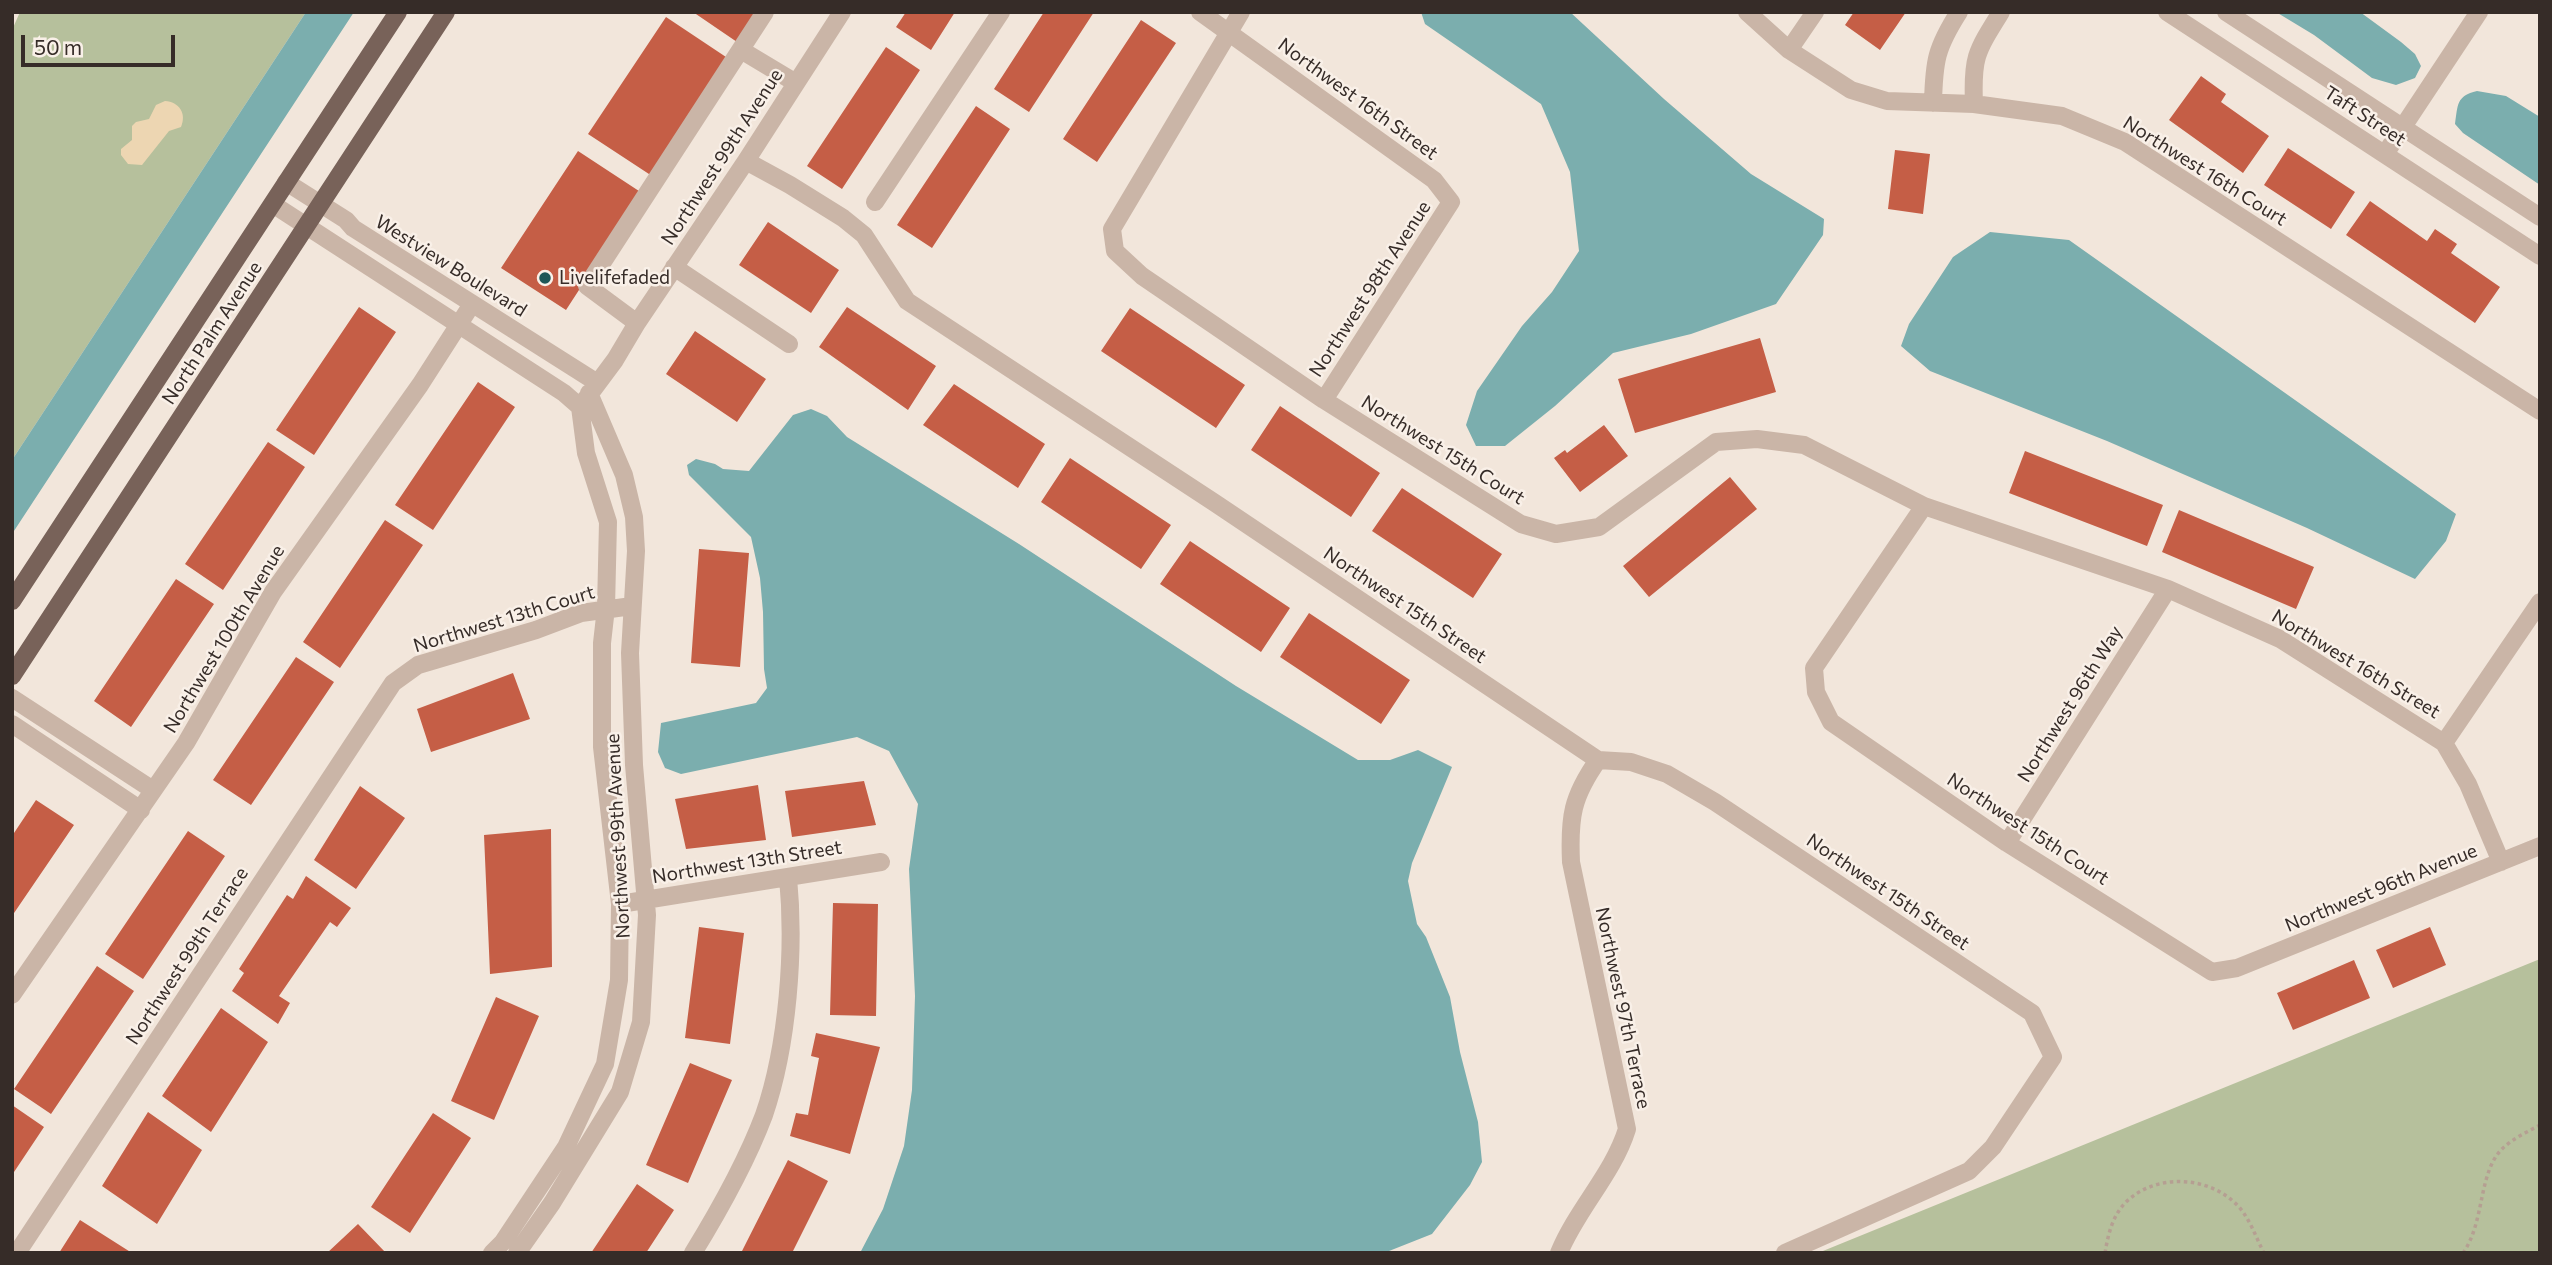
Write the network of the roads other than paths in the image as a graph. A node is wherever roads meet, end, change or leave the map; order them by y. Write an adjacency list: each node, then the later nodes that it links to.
1 (398, 12): 24 (main road, North Palm Avenue)
2 (446, 12): 27 (main road, North Palm Avenue)
3 (765, 12): 16 (street)
4 (842, 12): 18 (street, Northwest 99th Avenue)
5 (1001, 12): 25 (street)
6 (1200, 12): 15 (street, Northwest 16th Street)
7 (1241, 12): 15 (street)
8 (1747, 12): 17 (street, Northwest 16th Court)
9 (1815, 12): 17 (street)
10 (1959, 12): 19 (street)
11 (2001, 12): 20 (street)
12 (2167, 12): 22 (street, Taft Street)
13 (2226, 12): 21 (street, Taft Street)
14 (2479, 12): 21 (street)
15 (1229, 30): 26 (street, Northwest 16th Street); 38 (street, Northwest 15th Court)
16 (741, 50): 18 (street); 35 (street)
17 (1789, 50): 19 (street, Northwest 16th Court)
18 (796, 83): 23 (street, Northwest 99th Avenue)
19 (1933, 103): 20 (street, Northwest 16th Court)
20 (1974, 104): 39 (street, Northwest 16th Court)
21 (2403, 127): 22 (street); 29 (street, Taft Street)
22 (2385, 154): 31 (street, Taft Street)
23 (746, 161): 32 (street, Northwest 99th Avenue); 51 (street, Northwest 15th Street)
24 (286, 182): 27 (street, Westview Boulevard); 28 (main road, North Palm Avenue)
25 (875, 202)
26 (1451, 202): 38 (street, Northwest 98th Avenue)
27 (321, 204): 30 (main road, North Palm Avenue); 33 (street, Westview Boulevard)
28 (274, 205): 30 (street); 42 (main road, North Palm Avenue)
29 (2540, 217)
30 (307, 226): 34 (street); 46 (main road, North Palm Avenue)
31 (2540, 256)
32 (674, 267): 35 (street, Northwest 99th Avenue); 36 (street)
33 (472, 304): 34 (street, Northwest 100th Avenue); 37 (street, Westview Boulevard)
34 (458, 323): 37 (street); 52 (street, Northwest 100th Avenue)
35 (637, 323): 37 (street, Northwest 99th Avenue)
36 (789, 344)
37 (588, 394): 44 (street, Northwest 99th Avenue); 45 (street, Northwest 99th Avenue)
38 (1324, 400): 40 (street, Northwest 15th Court)
39 (2540, 411)
40 (1924, 506): 41 (street, Northwest 16th Street); 54 (street, Northwest 15th Court)
41 (2168, 589): 50 (street, Northwest 16th Street); 54 (street, Northwest 96th Way)
42 (12, 601)
43 (2540, 601): 50 (street)
44 (632, 606): 45 (street, Northwest 13th Court); 59 (street, Northwest 99th Avenue)
45 (606, 608): 47 (street, Northwest 13th Court); 60 (street, Northwest 99th Avenue)
46 (12, 676)
47 (393, 683): 63 (street, Northwest 99th Terrace)
48 (12, 698): 52 (street)
49 (12, 724): 53 (street)
50 (2444, 743): 57 (street, Northwest 16th Street)
51 (1598, 760): 67 (street, Northwest 97th Terrace); 68 (street, Northwest 15th Street)
52 (153, 790): 53 (street, Northwest 100th Avenue)
53 (141, 810): 62 (street, Northwest 100th Avenue)
54 (2007, 842): 61 (street, Northwest 15th Court)
55 (2540, 846): 57 (street, Northwest 96th Avenue)
56 (881, 862): 58 (street, Northwest 13th Street)
57 (2501, 862): 61 (street, Northwest 96th Avenue)
58 (788, 877): 59 (street, Northwest 13th Street); 66 (street)
59 (647, 900): 60 (street, Northwest 13th Street); 65 (street, Northwest 99th Avenue)
60 (621, 904): 64 (street, Northwest 99th Avenue)
61 (2237, 968)
62 (12, 995)
63 (17, 1253)
64 (492, 1253)
65 (517, 1253)
66 (693, 1253)
67 (1559, 1253)
68 (1785, 1253)

